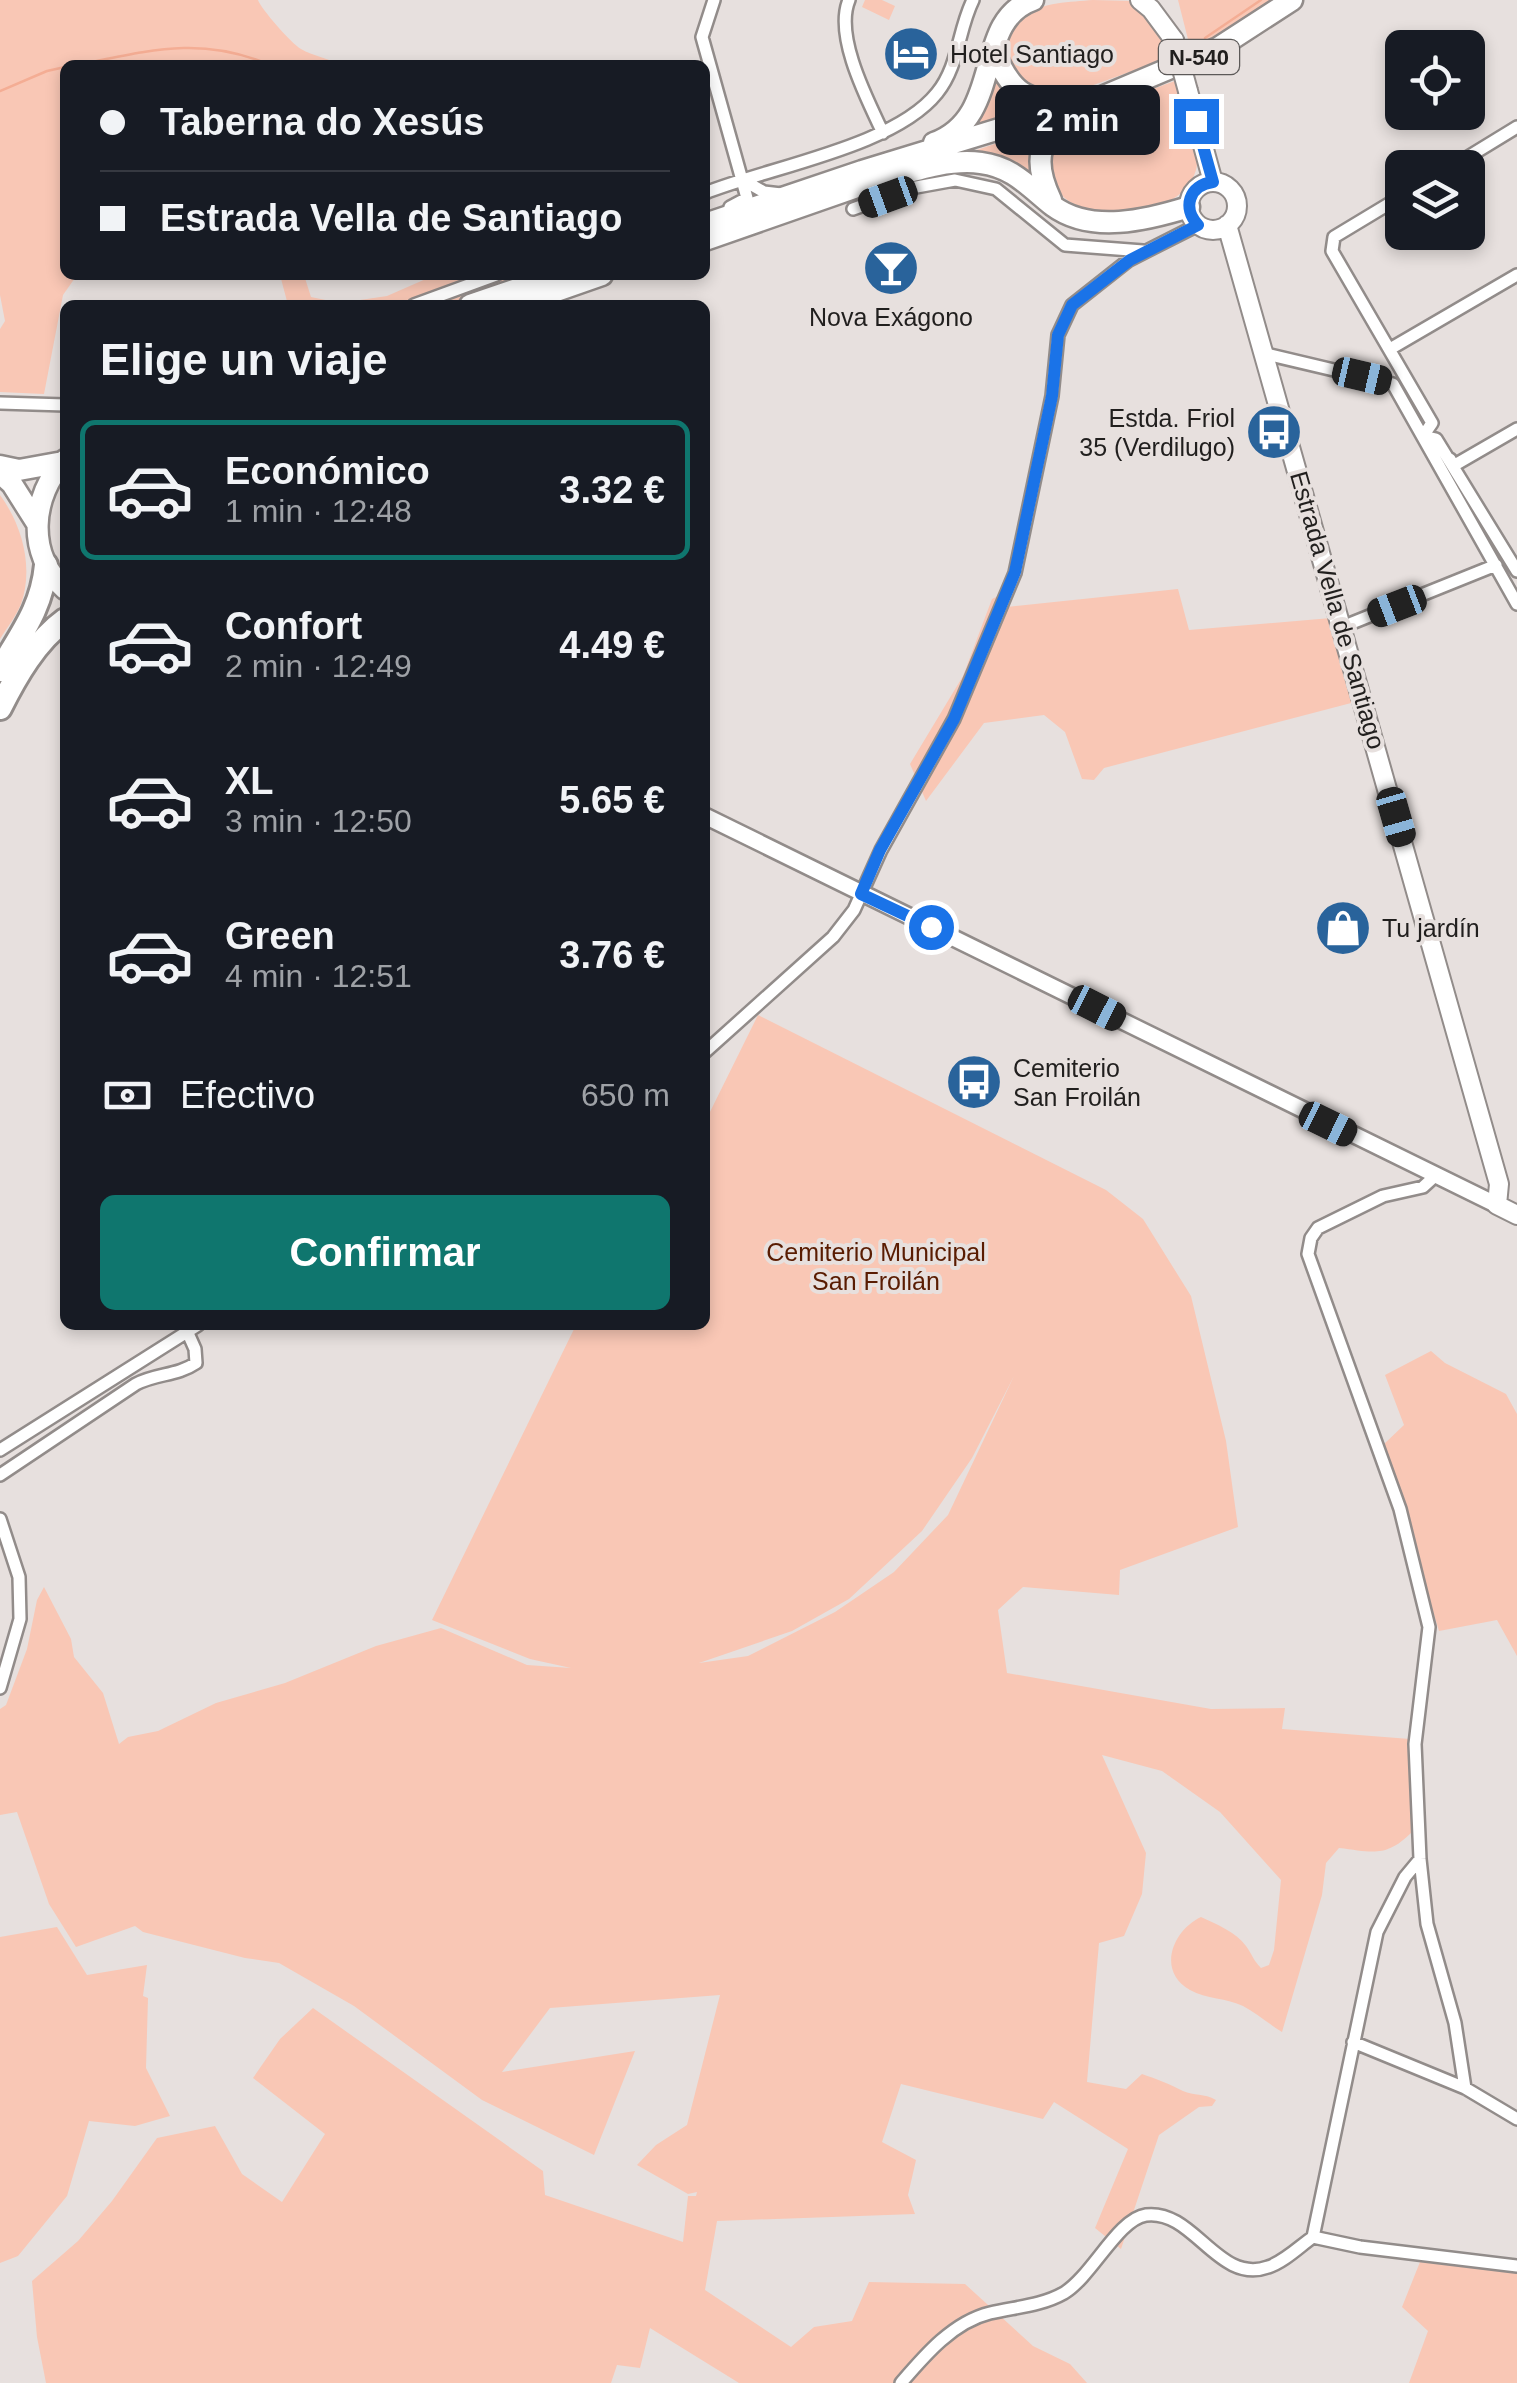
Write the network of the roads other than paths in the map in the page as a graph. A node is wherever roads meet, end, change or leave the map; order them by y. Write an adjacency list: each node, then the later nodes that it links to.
1 (714, 0): 10 (street)
2 (848, 0): 14 (street)
3 (974, 0): 14 (street)
4 (1033, 0): 9 (highway)
5 (1140, 0): 8 (main road)
6 (1160, 0): 8 (main road, Estrada Vella de Santiago)
7 (1292, 0): 12 (highway, N-540)
8 (1174, 40): 18 (main road, Estrada Vella de Santiago, bridge)
9 (994, 51): 12 (highway); 16 (highway)
10 (709, 60)
11 (710, 65): 17 (street)
12 (1089, 102): 16 (highway, N-540); 21 (highway)
13 (1517, 127): 15 (street)
14 (883, 133): 17 (street)
15 (1479, 150)
16 (864, 178): 20 (highway, N-540); 21 (highway); 28 (highway, N-540)
17 (743, 180): 19 (street); 20 (street); 25 (street)
18 (1213, 182): 24 (main road); 27 (main road, Estrada Vella de Santiago)
19 (710, 191)
20 (795, 193): 26 (highway, N-540)
21 (1054, 206): 24 (highway)
22 (1385, 206): 37 (street)
23 (853, 210): 29 (street)
24 (1193, 216): 27 (main road); 29 (street)
25 (710, 220)
26 (710, 221)
27 (1228, 225): 38 (main road, Estrada Vella de Santiago)
28 (710, 238)
29 (1144, 251): 59 (street)
30 (1517, 275): 37 (street)
31 (482, 280): 34 (street)
32 (543, 280): 35 (highway)
33 (588, 280): 36 (highway)
34 (428, 300)
35 (485, 300)
36 (530, 300)
37 (1390, 349): 41 (street)
38 (1266, 354): 43 (street); 55 (main road, Estrada Vella de Santiago)
39 (0, 403): 40 (street)
40 (60, 405)
41 (1432, 423): 43 (street); 45 (street)
42 (1517, 429): 45 (street)
43 (1423, 436): 45 (street); 50 (street)
44 (60, 462): 47 (highway)
45 (1453, 466): 51 (street)
46 (60, 467): 48 (highway)
47 (0, 469): 48 (highway)
48 (36, 522): 49 (highway)
49 (46, 565): 52 (highway); 56 (highway)
50 (1496, 565): 53 (street); 55 (street)
51 (1517, 571)
52 (60, 583)
53 (1517, 604)
54 (60, 624): 57 (highway)
55 (1342, 626): 62 (main road, Estrada Vella de Santiago)
56 (0, 670)
57 (0, 708)
58 (710, 818): 59 (street)
59 (861, 894): 60 (street); 61 (street)
60 (710, 1048)
61 (1434, 1176): 62 (street); 70 (street)
62 (1497, 1205): 63 (main road)
63 (1517, 1215)
64 (190, 1330): 66 (street)
65 (193, 1330): 67 (street)
66 (0, 1450)
67 (0, 1475)
68 (0, 1519): 69 (street)
69 (0, 1688)
70 (1420, 1860): 71 (street); 72 (street)
71 (1353, 2042): 72 (street); 74 (street)
72 (1465, 2088): 73 (street)
73 (1517, 2119)
74 (1313, 2236): 75 (street); 76 (street)
75 (1517, 2266)
76 (901, 2383)

